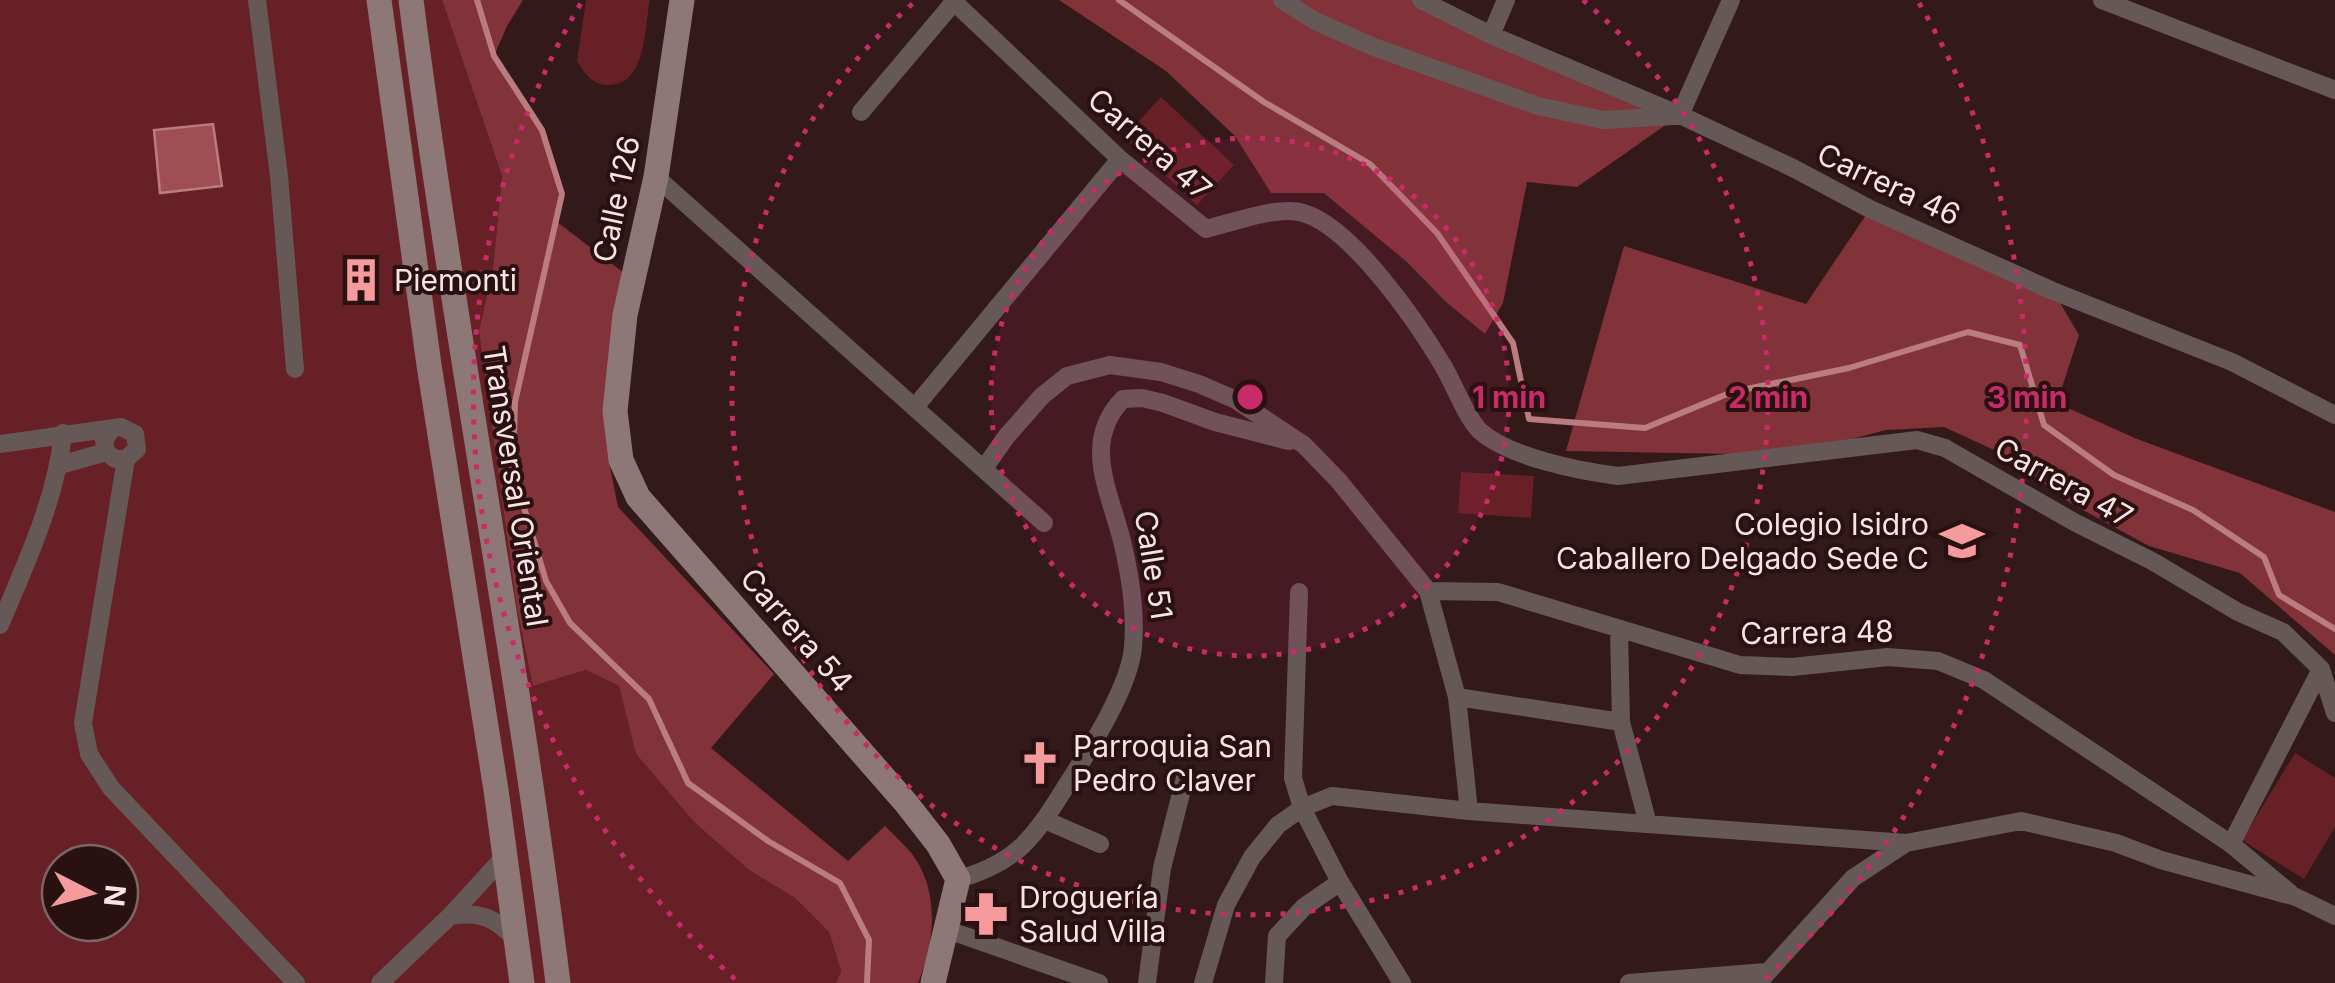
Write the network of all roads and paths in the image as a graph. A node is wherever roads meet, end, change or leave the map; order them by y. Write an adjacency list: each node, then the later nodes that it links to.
1 (256, 0): 17 (street)
2 (379, 0): 46 (main road)
3 (412, 0): 58 (main road, Transversal Oriental)
4 (682, 0): 16 (main road, Calle 126)
5 (1282, 0): 14 (street)
6 (1421, 0): 11 (street, Carrera 46)
7 (1506, 0): 11 (street)
8 (1731, 0): 14 (street)
9 (2102, 0): 12 (street)
10 (953, 1): 13 (street); 15 (street, Carrera 47)
11 (1492, 35): 14 (street, Carrera 46)
12 (2335, 90)
13 (860, 112)
14 (1680, 116): 20 (street, Carrera 46)
15 (1120, 160): 18 (street); 34 (street, Carrera 47)
16 (656, 176): 18 (street); 19 (main road, Calle 126)
17 (296, 369)
18 (915, 407): 28 (street)
19 (615, 411): 47 (main road, Carrera 54)
20 (2335, 415)
21 (112, 430): 22 (street); 25 (street); 26 (street)
22 (63, 433): 23 (street); 27 (street)
23 (0, 444)
24 (1304, 445): 28 (street); 30 (street); 41 (street, Calle 51)
25 (106, 452): 26 (street); 27 (street)
26 (126, 460): 55 (street)
27 (60, 465): 32 (street)
28 (985, 467): 29 (street)
29 (1044, 523)
30 (1428, 590): 33 (street, Carrera 48); 35 (street)
31 (1299, 592): 39 (street)
32 (0, 625)
33 (1619, 630): 37 (street); 45 (street, Carrera 48)
34 (2321, 669): 36 (street, Carrera 47); 45 (street)
35 (1458, 697): 37 (street); 40 (street)
36 (2335, 713)
37 (1621, 722): 42 (street)
38 (1185, 778): 61 (street)
39 (1302, 808): 40 (street); 48 (street); 62 (street)
40 (1468, 811): 42 (street)
41 (1045, 820): 44 (street); 47 (street, Calle 51)
42 (1648, 824): 43 (street)
43 (1906, 843): 49 (street, Carrera 48); 54 (street)
44 (1100, 844)
45 (2231, 844): 49 (street, Carrera 48)
46 (505, 856): 50 (street); 53 (main road)
47 (958, 879): 52 (main road)
48 (1340, 882): 63 (street); 64 (street)
49 (2296, 897): 51 (street, Carrera 48)
50 (450, 916): 53 (street); 56 (street)
51 (2335, 916)
52 (948, 930): 59 (main road); 60 (street)
53 (514, 938): 57 (main road)
54 (1762, 977): 65 (street)
55 (296, 983)
56 (380, 983)
57 (522, 983)
58 (558, 983)
59 (933, 983)
60 (1099, 983)
61 (1147, 983)
62 (1203, 983)
63 (1274, 983)
64 (1402, 983)
65 (1628, 983)

